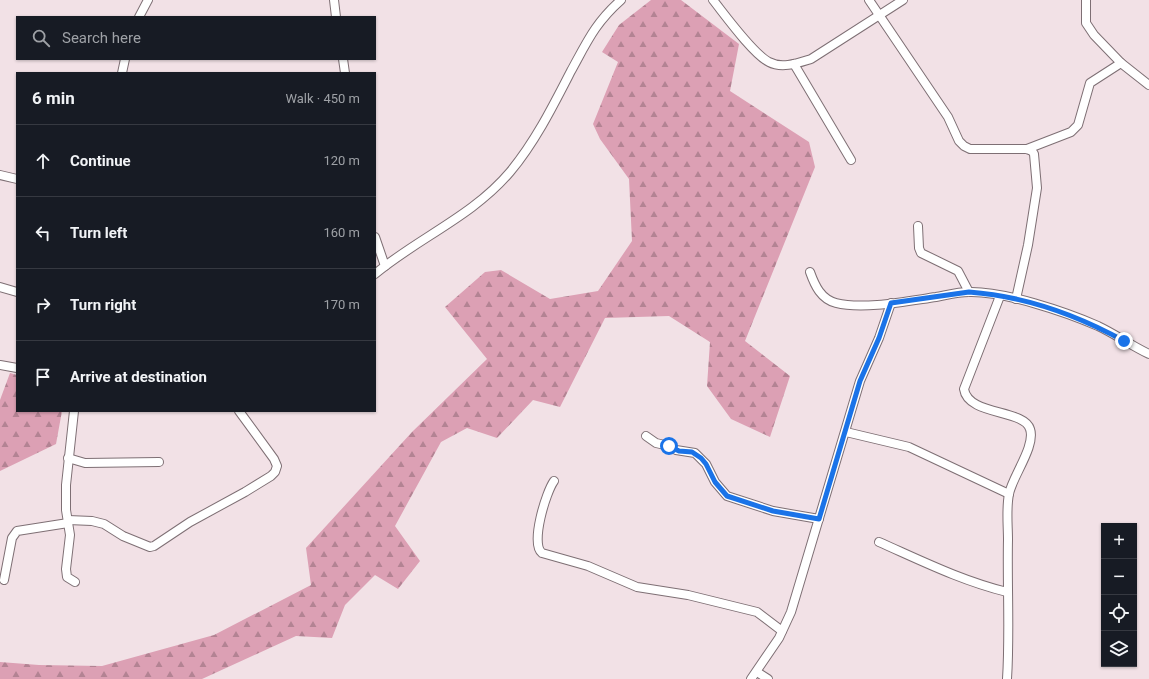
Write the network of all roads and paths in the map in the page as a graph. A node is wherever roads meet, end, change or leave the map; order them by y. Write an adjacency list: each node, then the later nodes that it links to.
1 (148, 0): 8 (street)
2 (334, 0): 9 (street)
3 (621, 0): 24 (street)
4 (713, 0): 14 (street)
5 (869, 0): 10 (street)
6 (903, 0): 10 (street)
7 (1086, 0): 13 (street)
8 (140, 16)
9 (336, 16)
10 (879, 17): 14 (street); 18 (street)
11 (124, 60): 15 (street)
12 (343, 60): 16 (street)
13 (1121, 63): 17 (street); 18 (street)
14 (794, 64): 19 (street)
15 (122, 72)
16 (345, 72)
17 (1149, 86)
18 (1027, 149): 31 (street)
19 (851, 160)
20 (0, 174): 21 (street)
21 (16, 179)
22 (918, 226): 29 (street)
23 (376, 240): 24 (street)
24 (385, 266): 26 (street)
25 (810, 272): 32 (street)
26 (376, 273)
27 (0, 287): 28 (street)
28 (16, 292)
29 (969, 292): 30 (street); 32 (street)
30 (1000, 296): 31 (street); 43 (street)
31 (1016, 299): 33 (street)
32 (891, 303): 38 (street)
33 (1149, 354)
34 (0, 365): 35 (street)
35 (16, 368)
36 (74, 412): 40 (street)
37 (240, 412): 45 (street)
38 (846, 432): 43 (street); 44 (street)
39 (646, 436): 44 (street)
40 (68, 458): 41 (street); 45 (street)
41 (159, 462)
42 (554, 481): 50 (street)
43 (1009, 494): 49 (street)
44 (819, 519): 50 (street)
45 (68, 521): 47 (street); 48 (street)
46 (879, 542): 49 (street)
47 (4, 580)
48 (75, 582)
49 (1007, 592): 54 (street)
50 (782, 631): 51 (street)
51 (757, 672): 52 (street); 53 (street)
52 (751, 679)
53 (768, 679)
54 (1007, 679)

